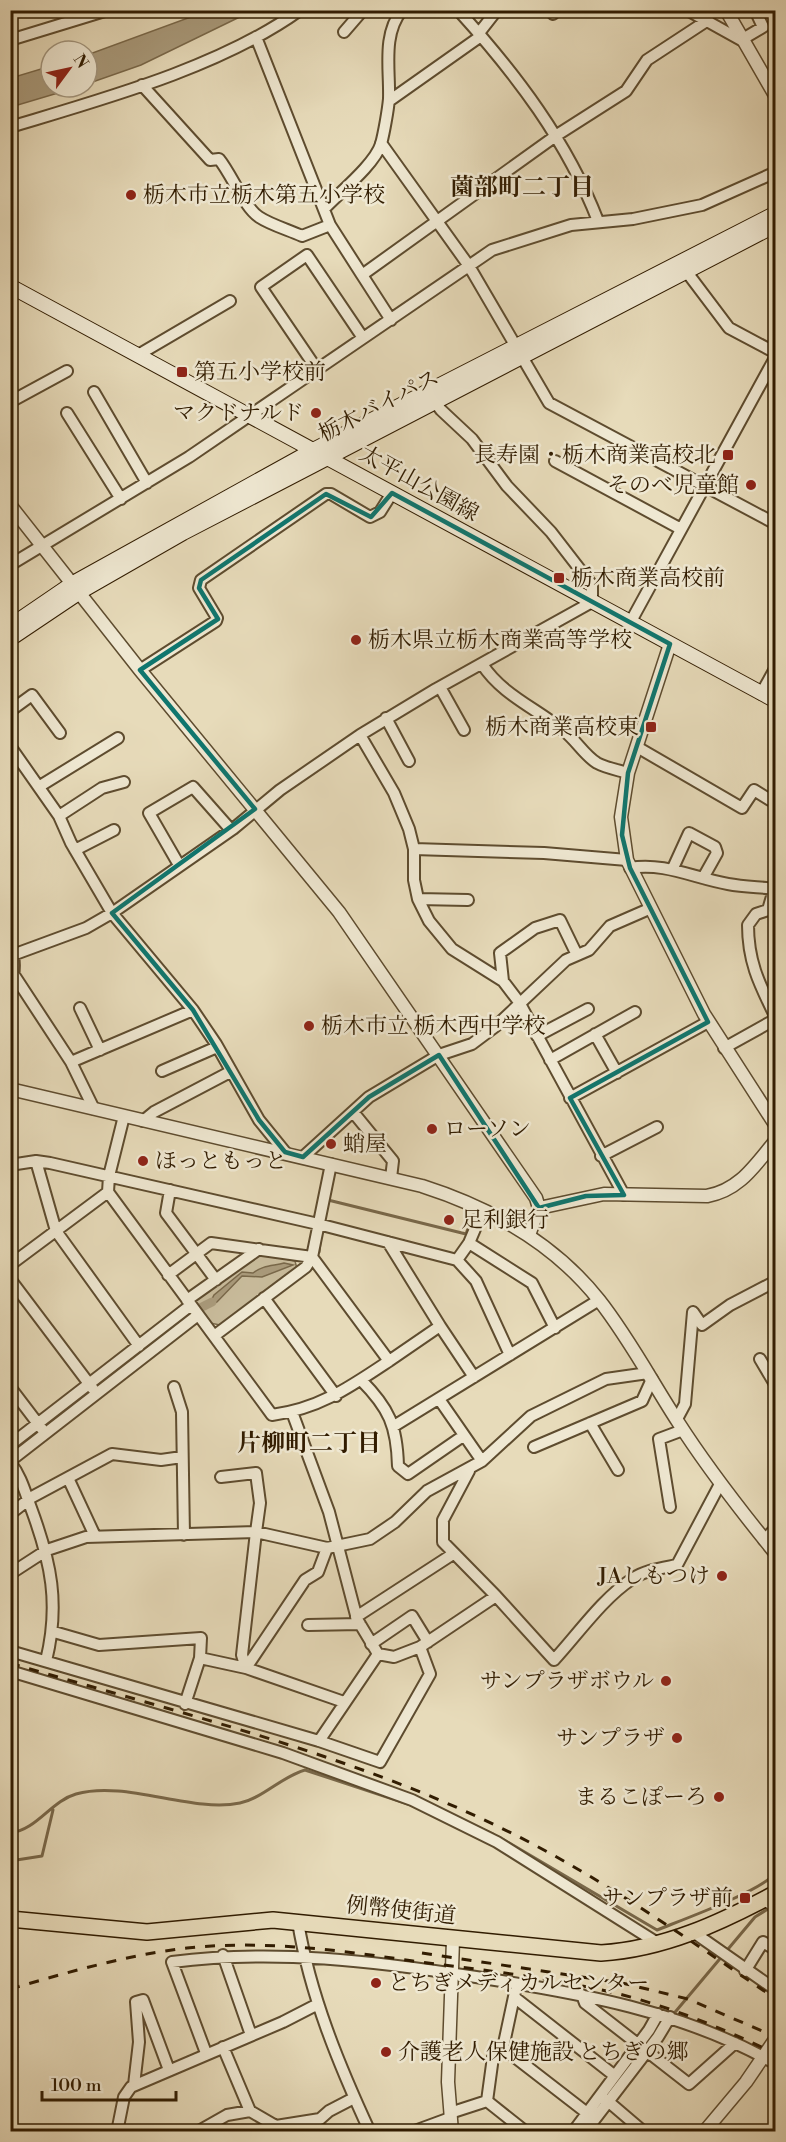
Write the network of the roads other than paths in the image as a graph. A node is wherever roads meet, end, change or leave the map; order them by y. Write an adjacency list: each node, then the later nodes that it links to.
1 (108, 10): 14 (street)
2 (300, 10): 13 (street)
3 (363, 10): 11 (street)
4 (402, 10): 18 (street)
5 (458, 10): 12 (street)
6 (497, 10): 12 (street)
7 (687, 10): 10 (street)
8 (726, 10): 15 (street)
9 (755, 10): 15 (street)
10 (708, 20): 15 (street); 20 (street)
11 (344, 32)
12 (480, 34): 18 (street); 20 (street)
13 (256, 37): 16 (street); 23 (street)
14 (10, 40)
15 (741, 40): 17 (street)
16 (142, 85): 19 (street); 27 (street)
17 (776, 97)
18 (389, 101): 21 (street)
19 (10, 127)
20 (557, 135): 25 (street); 26 (street)
21 (381, 143): 23 (street); 26 (street)
22 (776, 172): 25 (street)
23 (324, 209): 27 (street)
24 (776, 213): 36 (main road, 栃木バイパス)
25 (598, 221): 29 (street)
26 (438, 222): 29 (street); 31 (street)
27 (330, 225): 31 (street)
28 (776, 225): 30 (main road, 栃木バイパス)
29 (469, 266): 34 (street); 36 (street)
30 (686, 271): 36 (main road, 栃木バイパス); 37 (street)
31 (362, 275): 34 (street)
32 (10, 286): 38 (main road, 太平山公園線)
33 (230, 301): 38 (street)
34 (391, 320): 35 (street)
35 (363, 338): 39 (street); 39 (street)
36 (518, 351): 42 (main road, 栃木バイパス); 50 (street)
37 (776, 354): 50 (street)
38 (138, 356): 45 (main road, 太平山公園線)
39 (316, 368): 45 (street)
40 (67, 371): 43 (street)
41 (94, 392): 49 (street)
42 (432, 396): 46 (main road, 栃木バイパス); 47 (main road, 栃木バイパス); 59 (street)
43 (10, 402)
44 (67, 413): 52 (street)
45 (251, 417): 46 (main road, 太平山公園線); 49 (street)
46 (312, 450): 47 (main road, 太平山公園線); 58 (main road, 栃木バイパス)
47 (326, 458): 51 (main road, 太平山公園線); 58 (main road, 栃木バイパス)
48 (555, 461): 55 (street)
49 (147, 483): 52 (street)
50 (705, 486): 54 (street); 55 (street)
51 (393, 494): 59 (main road, 太平山公園線); 66 (street)
52 (121, 499): 56 (street)
53 (10, 505): 56 (street)
54 (776, 524)
55 (681, 529): 60 (street)
56 (43, 546): 57 (street); 58 (street)
57 (10, 565)
58 (76, 588): 61 (main road, 栃木バイパス); 62 (main road, 栃木バイパス); 66 (street)
59 (592, 602): 60 (main road, 太平山公園線); 64 (street)
60 (630, 623): 63 (main road, 太平山公園線)
61 (10, 626)
62 (10, 639)
63 (670, 644): 68 (main road, 太平山公園線); 77 (street)
64 (482, 664): 67 (street); 80 (street)
65 (776, 667): 68 (street)
66 (140, 670): 84 (street)
67 (440, 687): 71 (street); 72 (street)
68 (761, 694): 69 (main road, 太平山公園線)
69 (776, 701)
70 (10, 711): 73 (street)
71 (386, 718): 74 (street); 79 (street)
72 (464, 730)
73 (60, 733)
74 (360, 735): 84 (street); 88 (street)
75 (118, 738): 82 (street)
76 (10, 746): 78 (street)
77 (637, 747): 80 (street); 83 (street)
78 (15, 759): 82 (street)
79 (409, 760)
80 (628, 773): 90 (street)
81 (124, 782): 85 (street)
82 (40, 786): 85 (street)
83 (770, 800)
84 (255, 809): 87 (street); 116 (street)
85 (59, 816): 89 (street)
86 (114, 830): 89 (street)
87 (231, 830): 91 (street); 91 (street)
88 (414, 849): 90 (street); 95 (street)
89 (75, 850): 98 (street)
90 (628, 864): 92 (street); 97 (street)
91 (179, 865): 98 (street)
92 (673, 868): 93 (street); 93 (street)
93 (703, 878): 94 (street)
94 (775, 887): 109 (street)
95 (418, 899): 96 (street); 102 (street)
96 (468, 900)
97 (649, 909): 100 (street); 110 (street)
98 (112, 913): 99 (street); 107 (street)
99 (12, 952): 101 (street)
100 (577, 955): 102 (street); 104 (street)
101 (14, 975): 103 (street); 118 (street)
102 (503, 981): 104 (street)
103 (10, 990)
104 (519, 1002): 112 (street); 116 (street)
105 (80, 1008): 115 (street)
106 (588, 1009): 112 (street)
107 (193, 1010): 113 (street); 115 (street)
108 (634, 1012): 111 (street)
109 (776, 1019): 114 (street)
110 (708, 1022): 114 (street); 121 (street)
111 (595, 1034): 117 (street); 121 (street)
112 (537, 1036): 117 (street)
113 (217, 1047): 119 (street); 120 (street)
114 (724, 1048): 128 (street)
115 (100, 1050): 118 (street)
116 (439, 1055): 125 (street); 142 (street)
117 (550, 1060): 123 (street)
118 (71, 1062): 124 (street)
119 (162, 1071)
120 (230, 1072): 127 (street); 131 (street)
121 (617, 1073): 123 (street)
122 (10, 1089): 124 (street)
123 (570, 1098): 132 (street)
124 (94, 1109): 126 (street)
125 (353, 1112): 133 (street); 138 (street)
126 (124, 1116): 127 (street); 137 (street)
127 (143, 1121): 131 (street)
128 (776, 1126)
129 (657, 1127): 132 (street)
130 (776, 1140): 141 (street)
131 (285, 1152): 133 (street)
132 (601, 1156): 141 (street)
133 (303, 1157): 135 (street)
134 (36, 1161): 136 (street); 137 (street); 145 (street)
135 (331, 1164): 138 (street); 144 (street)
136 (10, 1165)
137 (108, 1176): 139 (street); 140 (street)
138 (391, 1178): 143 (street)
139 (170, 1190): 144 (street); 150 (street)
140 (108, 1192): 145 (street); 154 (street)
141 (624, 1195): 142 (street)
142 (540, 1208): 146 (street)
143 (483, 1210): 146 (street); 148 (street)
144 (318, 1224): 147 (street); 151 (street)
145 (56, 1231): 153 (street); 165 (street)
146 (529, 1235): 159 (street)
147 (388, 1242): 152 (street); 162 (street)
148 (469, 1243): 152 (street); 163 (street)
149 (259, 1249): 150 (street); 151 (street); 156 (street)
150 (197, 1253): 154 (street); 156 (street)
151 (312, 1257): 158 (street); 168 (street)
152 (457, 1260): 166 (street)
153 (10, 1265)
154 (168, 1275): 160 (street)
155 (10, 1279): 172 (street)
156 (216, 1280): 160 (street)
157 (776, 1281): 182 (street)
158 (264, 1299): 164 (street); 177 (street)
159 (599, 1300): 163 (street); 169 (street)
160 (189, 1303): 161 (street); 165 (street)
161 (198, 1315): 164 (street); 176 (street)
162 (440, 1326): 168 (street); 170 (street)
163 (555, 1328): 166 (street)
164 (214, 1336): 179 (street)
165 (139, 1346): 172 (street)
166 (510, 1355): 170 (street)
167 (760, 1359): 173 (street)
168 (389, 1361): 171 (street)
169 (650, 1376): 181 (street); 182 (street); 189 (street)
170 (474, 1377): 178 (street)
171 (361, 1380): 177 (street); 183 (street)
172 (90, 1383): 176 (street); 180 (street)
173 (776, 1386)
174 (10, 1387): 180 (street)
175 (174, 1387): 188 (street)
176 (96, 1395): 184 (street)
177 (336, 1396): 179 (street)
178 (439, 1399): 183 (street); 185 (street)
179 (292, 1412): 204 (street)
180 (38, 1423): 184 (street); 186 (street)
181 (590, 1423): 187 (street); 192 (street)
182 (680, 1425): 195 (street); 197 (street)
183 (394, 1426): 185 (street)
184 (46, 1434): 190 (street)
185 (463, 1436): 189 (street)
186 (10, 1445)
187 (534, 1447)
188 (182, 1457): 194 (street); 201 (street)
189 (482, 1461): 191 (street)
190 (10, 1462): 196 (street)
191 (469, 1470): 204 (street); 207 (street)
192 (618, 1470)
193 (220, 1477): 200 (street)
194 (68, 1478): 196 (street); 202 (street)
195 (720, 1484): 203 (street); 210 (street)
196 (28, 1500): 198 (street); 206 (street)
197 (670, 1507)
198 (10, 1515)
199 (776, 1528): 203 (street)
200 (256, 1532): 201 (street); 205 (street); 220 (street)
201 (184, 1535): 202 (street)
202 (95, 1536): 206 (street)
203 (764, 1540): 208 (street)
204 (340, 1547): 205 (street); 211 (street)
205 (327, 1548): 220 (street)
206 (46, 1550): 209 (street); 213 (street)
207 (453, 1554): 210 (street); 211 (street)
208 (776, 1554)
209 (10, 1574)
210 (495, 1596): 215 (street)
211 (358, 1620): 212 (street); 214 (street)
212 (308, 1625)
213 (54, 1632): 218 (street); 219 (street)
214 (371, 1644): 215 (street); 217 (street)
215 (424, 1644): 217 (street); 224 (street)
216 (10, 1651): 219 (street)
217 (378, 1654): 222 (street)
218 (200, 1658): 220 (street); 223 (street)
219 (46, 1661): 223 (street)
220 (246, 1668): 222 (street)
221 (10, 1671): 230 (street)
222 (344, 1702): 224 (street)
223 (185, 1704): 224 (street)
224 (319, 1741)
225 (772, 1900): 228 (main road, 例幣使街道)
226 (10, 1919): 227 (main road, 例幣使街道)
227 (298, 1922): 229 (main road, 例幣使街道); 233 (street)
228 (693, 1932): 230 (main road, 例幣使街道); 234 (street)
229 (453, 1940): 230 (main road, 例幣使街道); 235 (street)
230 (660, 1944)
231 (776, 1950): 234 (street)
232 (223, 1955): 233 (street); 243 (street); 249 (street)
233 (303, 1957): 235 (street); 240 (street)
234 (745, 1971): 237 (street)
235 (452, 1973): 236 (street); 260 (street)
236 (517, 1983): 238 (street); 239 (street)
237 (776, 1990)
238 (582, 1995): 241 (street); 247 (street)
239 (514, 1998): 248 (street); 253 (street)
240 (318, 2004): 243 (street); 255 (street)
241 (658, 2014): 242 (street); 247 (street)
242 (670, 2017): 245 (street); 247 (street)
243 (251, 2035): 246 (street)
244 (776, 2037): 250 (street)
245 (735, 2043): 247 (street); 250 (street)
246 (223, 2047): 249 (street); 258 (street)
247 (643, 2047): 253 (street); 256 (street)
248 (503, 2048): 257 (street); 259 (street)
249 (206, 2053): 252 (street)
250 (764, 2057): 251 (street); 270 (street)
251 (776, 2064)
252 (169, 2070): 254 (street); 254 (street)
253 (615, 2076): 256 (street)
254 (134, 2085): 261 (street)
255 (354, 2098): 258 (street); 263 (street)
256 (604, 2098): 259 (street); 268 (street); 269 (street)
257 (487, 2101): 260 (street); 266 (street)
258 (250, 2111): 262 (street)
259 (587, 2113): 267 (street)
260 (450, 2115): 264 (street); 265 (street)
261 (117, 2132)
262 (197, 2132)
263 (370, 2132)
264 (412, 2132)
265 (452, 2132)
266 (526, 2132)
267 (573, 2132)
268 (585, 2132)
269 (644, 2132)
270 (704, 2132)

